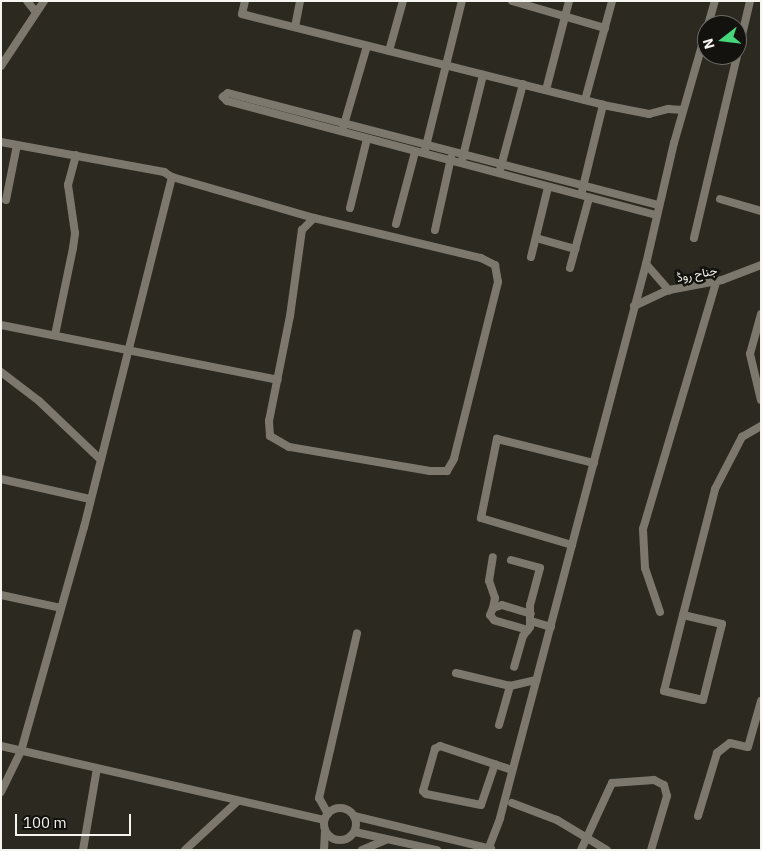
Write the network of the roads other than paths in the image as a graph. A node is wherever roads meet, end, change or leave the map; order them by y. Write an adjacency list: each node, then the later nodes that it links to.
1 (27, 1): 12 (street)
2 (44, 1): 12 (street)
3 (245, 1): 15 (street)
4 (300, 1): 15 (street)
5 (403, 1): 18 (street)
6 (462, 1): 21 (street)
7 (512, 1): 14 (street)
8 (569, 1): 14 (street)
9 (612, 1): 16 (street)
10 (715, 1): 13 (street)
11 (750, 1): 56 (street)
12 (36, 12): 20 (street)
13 (711, 15)
14 (564, 16): 16 (street); 24 (street)
15 (295, 27): 17 (street)
16 (605, 28): 25 (street)
17 (367, 46): 18 (street); 28 (street)
18 (389, 51): 21 (street)
19 (697, 64): 27 (street)
20 (1, 66)
21 (447, 66): 22 (street); 33 (street)
22 (483, 75): 23 (street); 37 (street)
23 (523, 84): 24 (street); 40 (street)
24 (546, 90): 25 (street)
25 (586, 100): 26 (street)
26 (603, 105): 27 (street); 44 (street)
27 (683, 110): 48 (street)
28 (345, 124): 29 (street); 29 (street); 33 (street)
29 (341, 132): 30 (street)
30 (367, 139): 35 (street); 49 (street)
31 (1, 142): 32 (street)
32 (17, 145): 36 (street); 47 (street)
33 (426, 145): 34 (street); 35 (street)
34 (453, 152): 37 (street); 38 (street)
35 (420, 153): 38 (street); 53 (street)
36 (76, 155): 42 (street); 67 (street)
37 (464, 155): 39 (street); 40 (street)
38 (450, 162): 39 (street); 54 (street)
39 (461, 164): 41 (street)
40 (501, 166): 41 (street); 44 (street)
41 (499, 174): 43 (street)
42 (172, 177): 52 (street); 68 (street)
43 (548, 187): 44 (street); 55 (street)
44 (582, 192): 45 (street); 48 (street)
45 (589, 198): 51 (street); 57 (street)
46 (720, 199): 50 (street)
47 (6, 200)
48 (658, 205): 51 (street)
49 (350, 208)
50 (761, 211)
51 (656, 215): 59 (street)
52 (314, 218): 70 (street); 70 (street)
53 (396, 224)
54 (434, 230)
55 (536, 238): 57 (street); 58 (street)
56 (694, 238)
57 (575, 249): 61 (street)
58 (531, 257)
59 (646, 264): 63 (street, جناح روڈ); 64 (street)
60 (761, 265): 62 (street, جناح روڈ)
61 (570, 268)
62 (716, 282): 63 (street, جناح روڈ); 83 (street)
63 (669, 290): 64 (street)
64 (634, 306): 74 (street)
65 (761, 314): 71 (street)
66 (1, 325): 67 (street)
67 (55, 335): 68 (street)
68 (126, 350): 70 (street); 73 (street)
69 (1, 372): 73 (street)
70 (278, 380)
71 (761, 400)
72 (761, 426): 84 (street)
73 (100, 459): 76 (street)
74 (594, 463): 77 (street); 77 (street)
75 (1, 479): 76 (street)
76 (90, 499): 81 (street)
77 (572, 545): 86 (street)
78 (494, 557): 82 (street)
79 (511, 560): 85 (street)
80 (1, 595): 81 (street)
81 (61, 608): 96 (street)
82 (493, 608): 85 (street); 87 (street)
83 (660, 612)
84 (683, 615): 84 (street)
85 (531, 618): 86 (street); 87 (street)
86 (550, 626): 91 (street)
87 (528, 630): 89 (street)
88 (357, 633): 103 (street)
89 (514, 667)
90 (456, 673): 92 (street)
91 (536, 680): 92 (street); 99 (street)
92 (510, 686): 94 (street)
93 (761, 701): 105 (street)
94 (500, 725)
95 (1, 746): 96 (street)
96 (21, 751): 98 (street); 100 (street)
97 (495, 764): 97 (street); 99 (street)
98 (97, 768): 101 (street); 112 (street)
99 (512, 770): 111 (street)
100 (1, 792)
101 (238, 801): 103 (street); 113 (street)
102 (512, 803): 109 (street)
103 (326, 816): 104 (street); 106 (street)
104 (354, 816): 107 (street); 111 (street)
105 (698, 816)
106 (325, 830): 110 (street); 114 (street)
107 (355, 832): 108 (street); 110 (street)
108 (387, 839): 116 (street); 117 (street)
109 (586, 839): 118 (street); 119 (street); 120 (street)
110 (342, 841): 115 (street)
111 (489, 849)
112 (83, 850)
113 (185, 850)
114 (324, 850)
115 (338, 850)
116 (362, 850)
117 (437, 850)
118 (581, 850)
119 (607, 850)
120 (651, 850)

